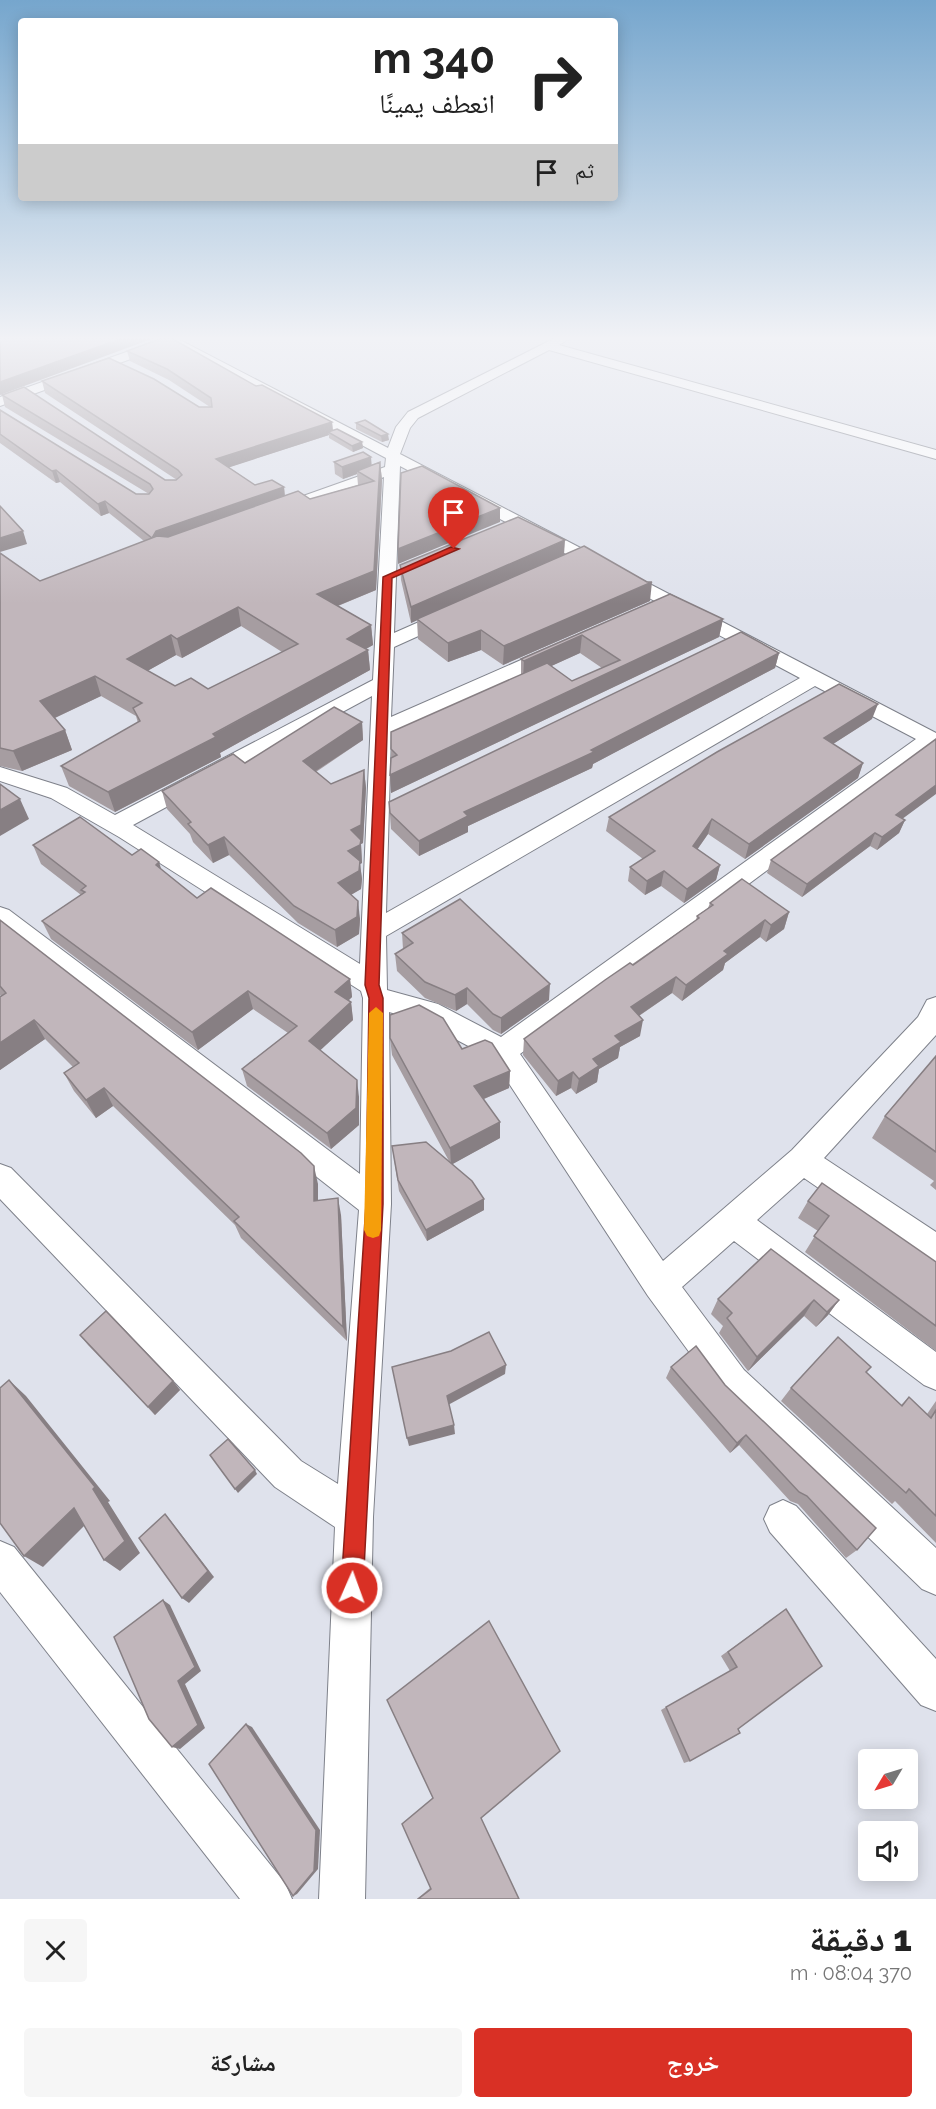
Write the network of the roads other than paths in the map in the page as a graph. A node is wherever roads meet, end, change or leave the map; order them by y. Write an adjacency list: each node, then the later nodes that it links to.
1 (327, 427): 5 (street)
2 (403, 427): 5 (street)
3 (841, 427): 4 (street)
4 (936, 455)
5 (392, 463): 6 (street); 7 (street); 12 (street)
6 (268, 514)
7 (521, 522): 8 (street); 9 (street)
8 (499, 531)
9 (584, 555): 10 (street); 13 (street)
10 (563, 565)
11 (410, 567): 12 (street)
12 (388, 577): 17 (street)
13 (671, 601): 15 (street); 16 (street)
14 (469, 607): 17 (street)
15 (650, 610)
16 (740, 637): 19 (street); 20 (street)
17 (384, 644): 21 (street)
18 (574, 644): 22 (street)
19 (718, 647)
20 (816, 677): 23 (street); 29 (street)
21 (384, 682): 22 (street); 27 (street)
22 (380, 729): 26 (street)
23 (933, 740): 32 (street)
24 (0, 774): 27 (street)
25 (398, 801): 26 (street)
26 (377, 812): 29 (street)
27 (115, 825): 30 (street)
28 (0, 916): 35 (street)
29 (375, 931): 30 (street)
30 (374, 991): 32 (street); 35 (street)
31 (936, 1008): 33 (street)
32 (503, 1051): 38 (street)
33 (803, 1160): 36 (street); 37 (street)
34 (0, 1178): 40 (street)
35 (375, 1204): 40 (street)
36 (733, 1221): 38 (street); 39 (street)
37 (936, 1250)
38 (660, 1286): 43 (street)
39 (936, 1373)
40 (354, 1517): 46 (street)
41 (783, 1519): 44 (street)
42 (0, 1561): 45 (street)
43 (936, 1575)
44 (936, 1690)
45 (269, 1899)
46 (342, 1899)

